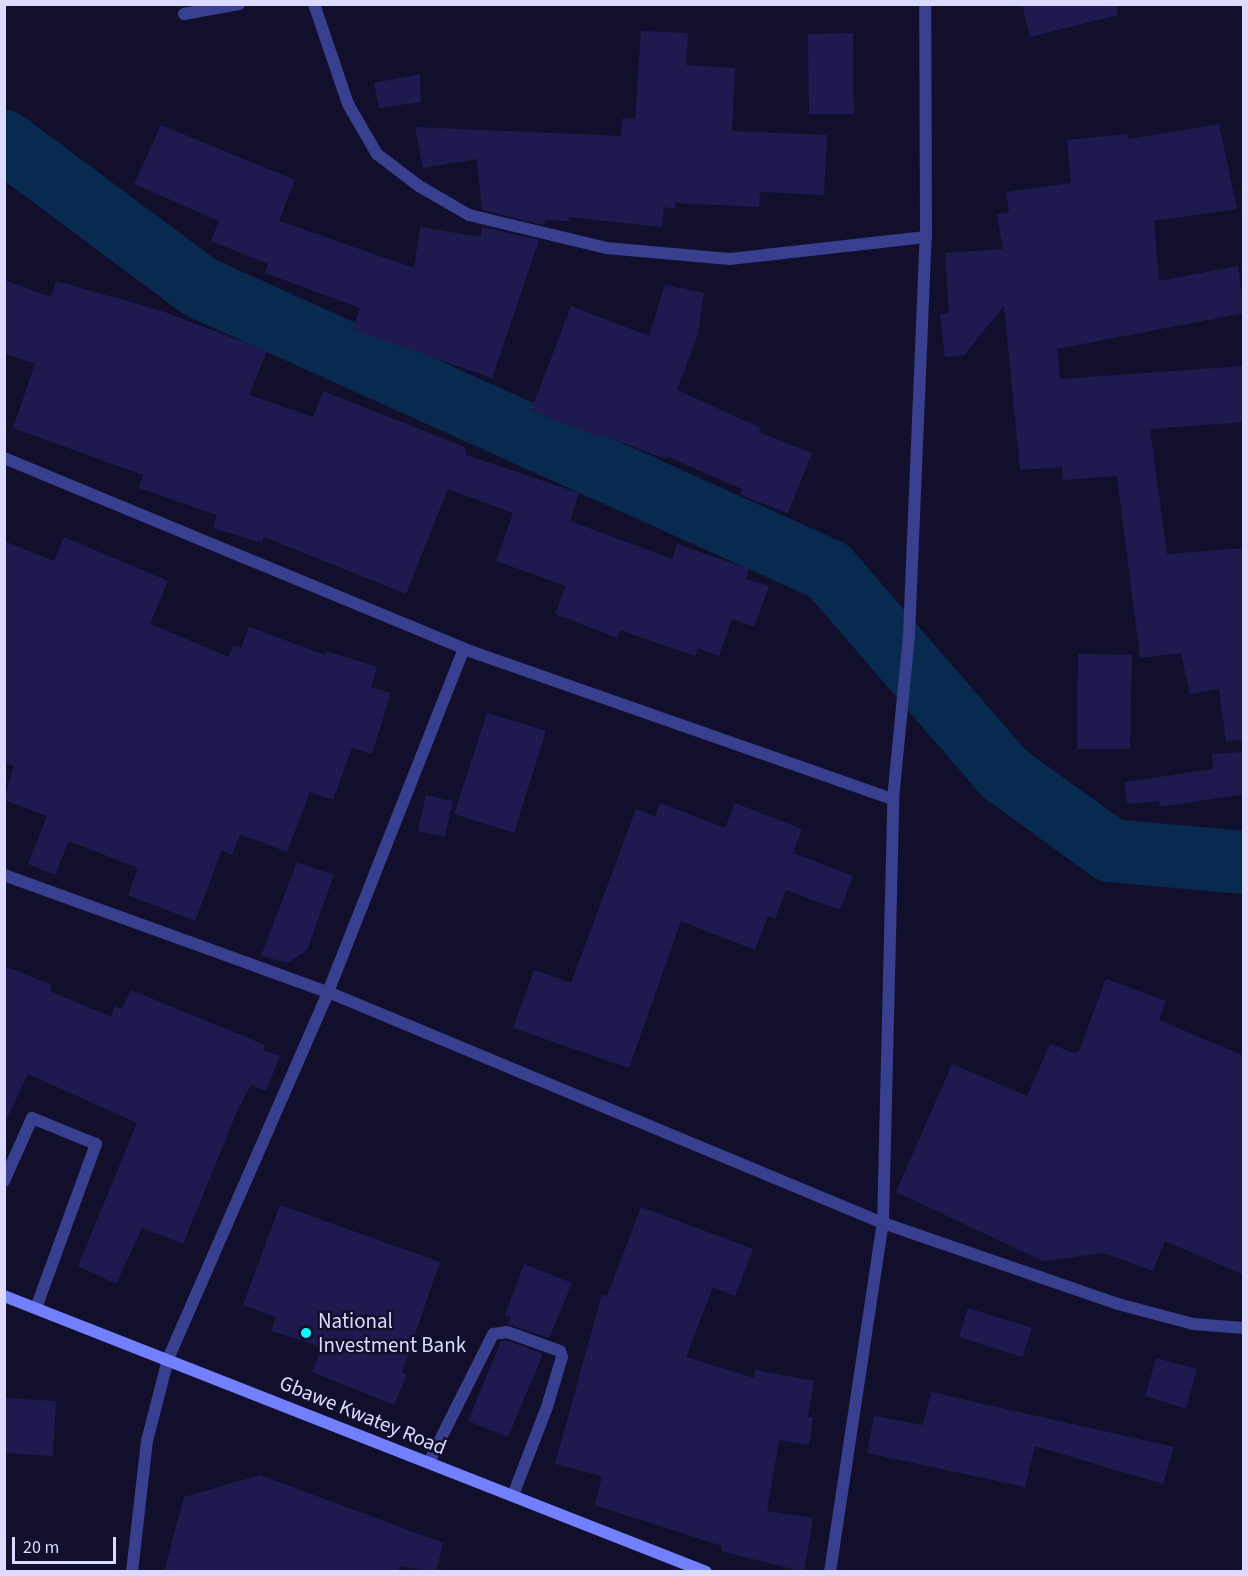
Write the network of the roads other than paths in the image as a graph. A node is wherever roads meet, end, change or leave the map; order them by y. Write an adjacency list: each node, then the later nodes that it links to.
1 (238, 4): 4 (street)
2 (314, 4): 5 (street)
3 (925, 4): 5 (street)
4 (184, 14)
5 (926, 237): 8 (street)
6 (4, 458): 7 (street)
7 (464, 649): 8 (street); 10 (street)
8 (893, 799): 12 (street)
9 (4, 875): 10 (street)
10 (328, 992): 12 (street); 16 (street)
11 (4, 1181): 14 (street)
12 (883, 1223): 15 (street); 21 (street)
13 (4, 1296): 14 (street, Gbawe Kwatey Road)
14 (36, 1308): 16 (street, Gbawe Kwatey Road)
15 (1244, 1328)
16 (168, 1359): 17 (street, Gbawe Kwatey Road); 19 (street)
17 (429, 1462): 18 (street, Gbawe Kwatey Road); 18 (street)
18 (513, 1495): 20 (street, Gbawe Kwatey Road)
19 (132, 1572)
20 (706, 1572)
21 (830, 1572)

